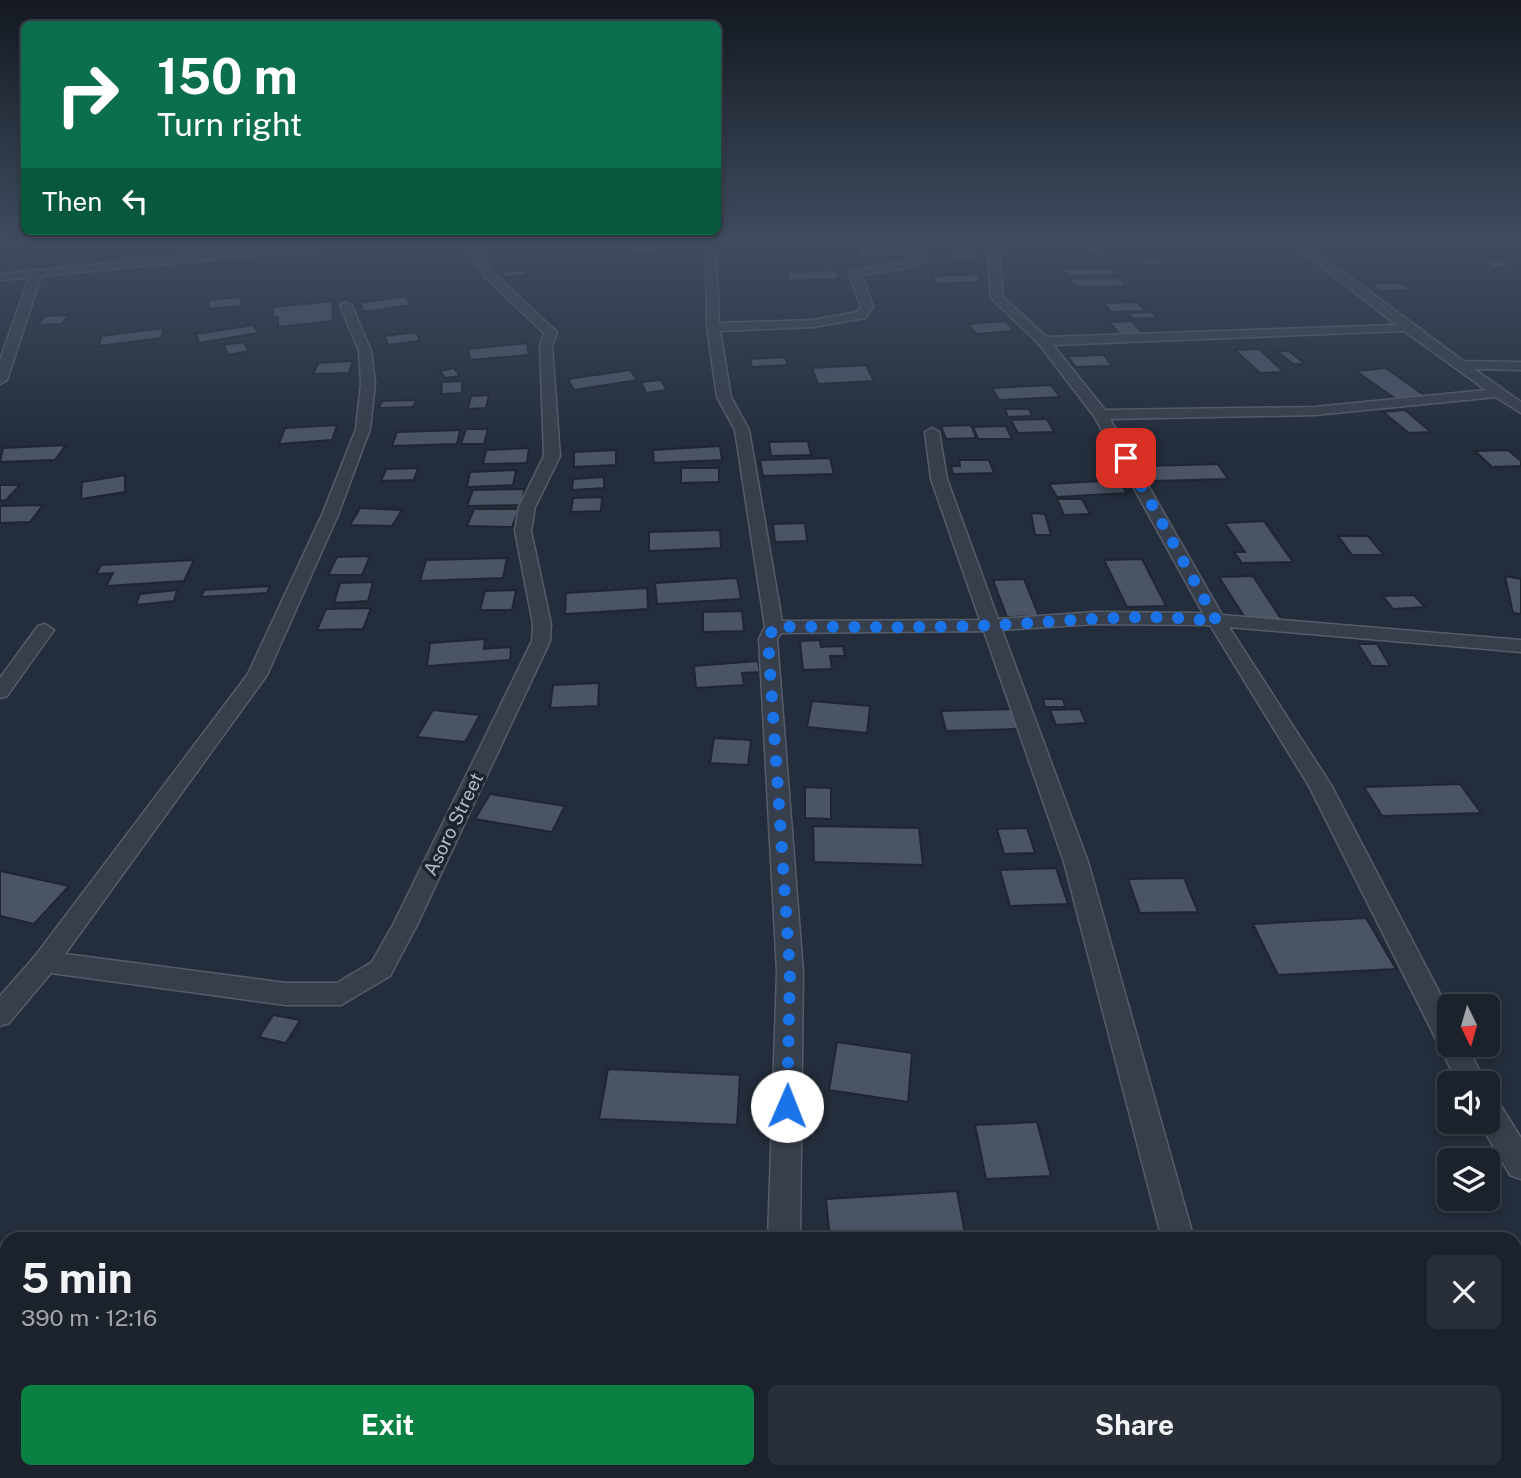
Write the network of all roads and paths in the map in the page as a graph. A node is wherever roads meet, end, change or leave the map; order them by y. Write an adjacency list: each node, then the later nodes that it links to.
1 (24, 308): 13 (street)
2 (347, 308): 24 (street)
3 (524, 308): 24 (street, Asoro Street)
4 (712, 308): 9 (street)
5 (866, 308): 9 (street)
6 (1008, 308): 10 (street)
7 (1382, 308): 8 (street)
8 (1406, 326): 10 (street); 11 (street)
9 (713, 327): 20 (street)
10 (1044, 341): 16 (street)
11 (1460, 365): 12 (street); 14 (street)
12 (1521, 366)
13 (0, 380)
14 (1499, 393): 15 (street); 16 (street)
15 (1521, 409)
16 (1101, 415): 18 (street)
17 (932, 432): 19 (street)
18 (1217, 622): 19 (street); 22 (street); 26 (street)
19 (992, 625): 20 (street); 30 (street)
20 (774, 627): 29 (street)
21 (45, 630): 23 (street)
22 (1521, 646)
23 (0, 692)
24 (45, 962): 25 (street)
25 (0, 1014)
26 (1437, 1014)
27 (1500, 1130): 28 (street)
28 (1521, 1165)
29 (784, 1232)
30 (1176, 1232)

